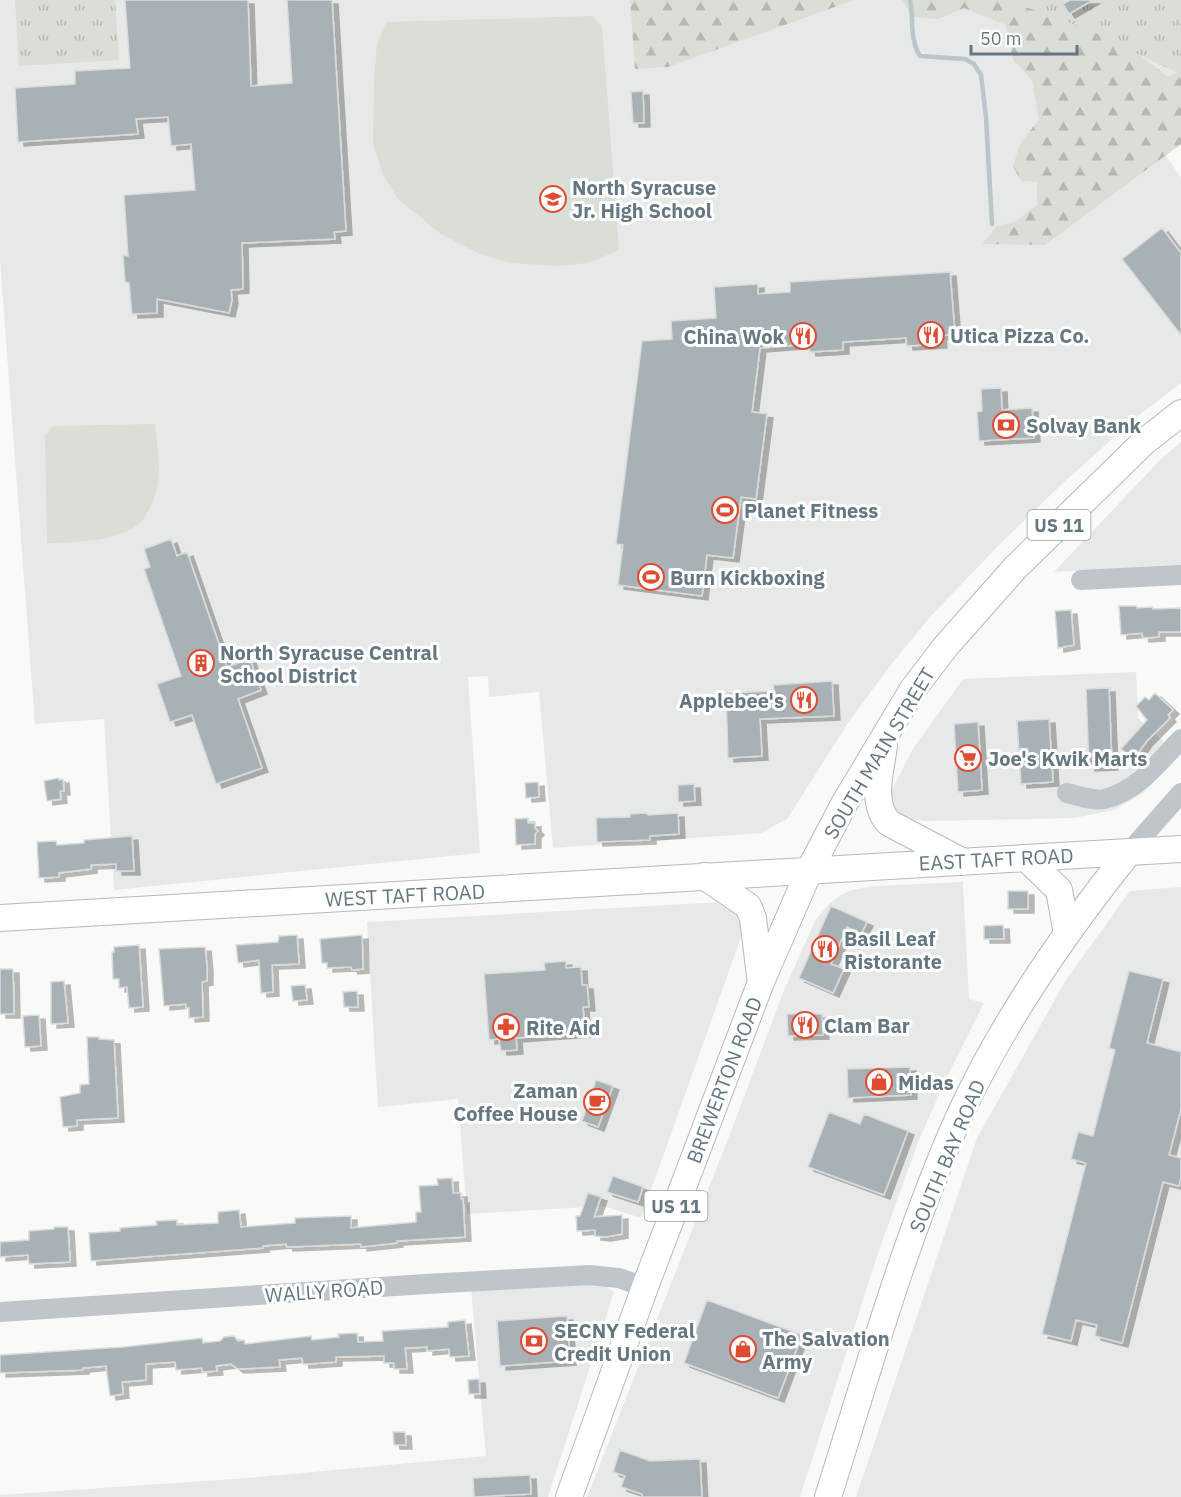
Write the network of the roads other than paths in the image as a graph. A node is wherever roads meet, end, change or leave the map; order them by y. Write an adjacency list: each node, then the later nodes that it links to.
1 (1181, 413): 4 (main road, SOUTH MAIN STREET / US 11)
2 (1181, 575): 3 (street)
3 (1080, 580)
4 (887, 732): 11 (main road); 12 (main road, SOUTH MAIN STREET / US 11)
5 (1181, 739): 7 (street)
6 (1181, 793): 9 (street, SOUTH BAY ROAD)
7 (1067, 794)
8 (1181, 849): 9 (main road, EAST TAFT ROAD)
9 (1129, 852): 10 (main road, EAST TAFT ROAD); 15 (main road, SOUTH BAY ROAD)
10 (1026, 858): 11 (main road, EAST TAFT ROAD); 15 (main road)
11 (963, 862): 12 (main road, EAST TAFT ROAD)
12 (810, 869): 13 (main road, WEST TAFT ROAD); 16 (main road, BREWERTON ROAD / US 11)
13 (704, 876): 14 (main road, WEST TAFT ROAD); 16 (main road)
14 (0, 918)
15 (1067, 934): 20 (main road, SOUTH BAY ROAD)
16 (761, 982): 17 (main road, BREWERTON ROAD / US 11)
17 (645, 1287): 18 (street, WALLY ROAD); 19 (main road, BREWERTON ROAD / US 11)
18 (0, 1312)
19 (569, 1497)
20 (828, 1497)

